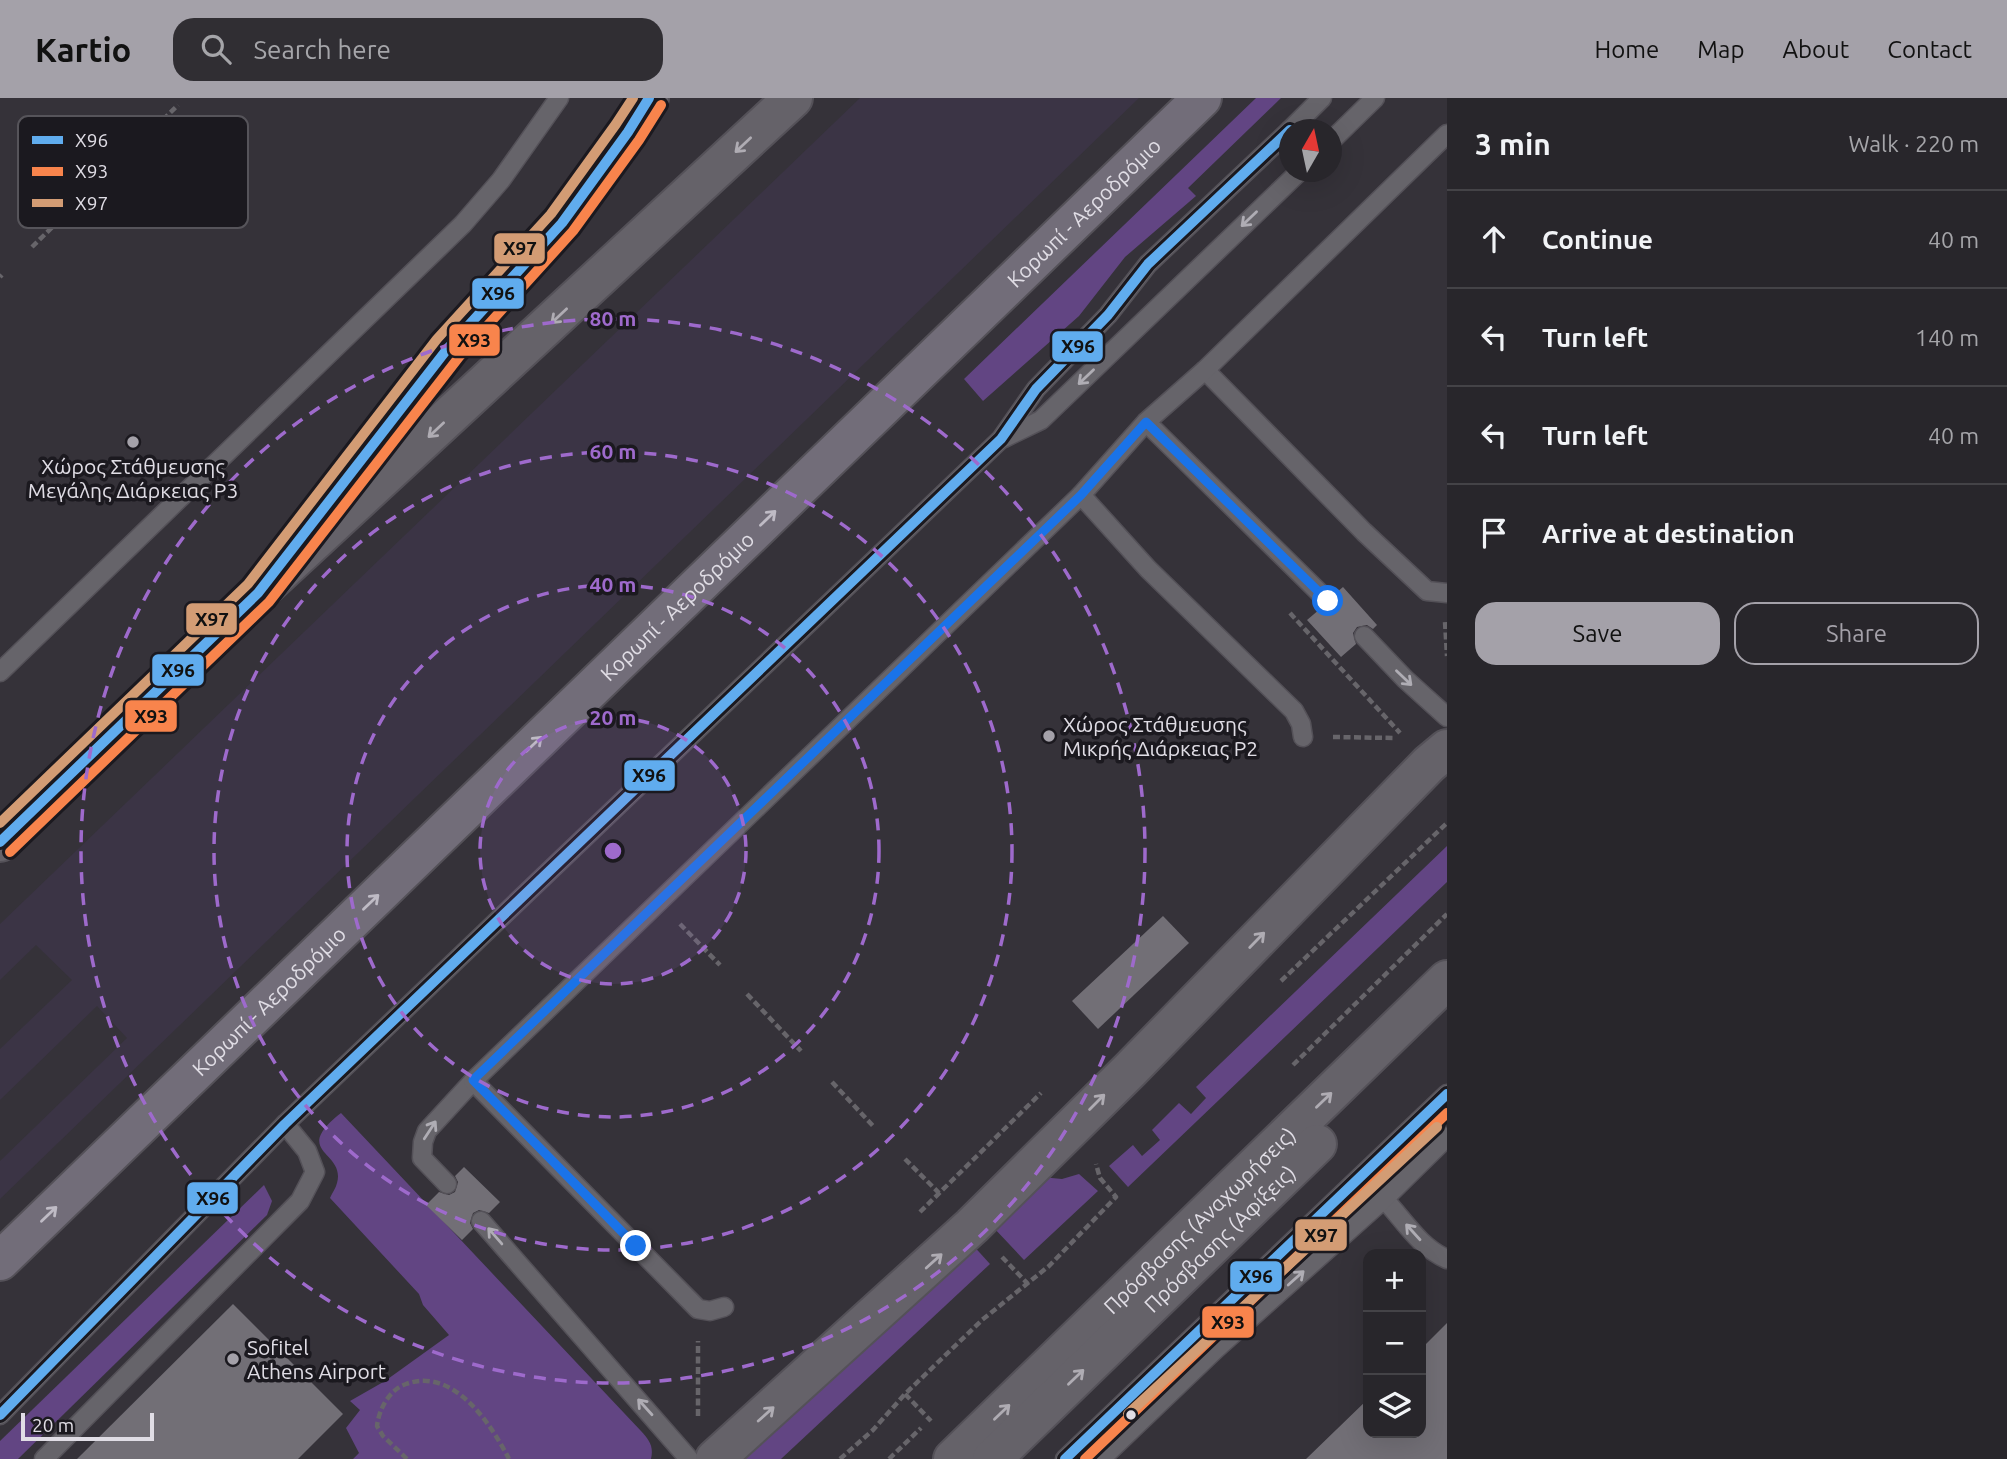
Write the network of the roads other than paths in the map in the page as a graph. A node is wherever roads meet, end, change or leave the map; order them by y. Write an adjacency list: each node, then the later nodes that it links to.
1 (559, 98): 20 (lane)
2 (649, 98): 16 (street)
3 (793, 98): 16 (street, one-way to 16)
4 (1202, 98): 35 (highway, Κορωπί - Αεροδρόμιο, one-way to 4)
5 (1322, 98): 7 (lane)
6 (1376, 98): 8 (lane)
7 (1301, 119)
8 (1342, 130)
9 (1447, 134): 12 (lane)
10 (1279, 141): 14 (lane)
11 (1289, 182): 14 (lane, one-way to 14)
12 (1205, 370): 13 (lane); 17 (lane)
13 (1146, 422): 15 (lane); 18 (lane)
14 (1001, 439): 29 (lane)
15 (1081, 495): 22 (lane); 27 (lane)
16 (258, 593): 24 (street)
17 (1447, 593)
18 (1328, 601)
19 (1364, 636): 21 (lane, one-way to 21)
20 (0, 671)
21 (1447, 717)
22 (1303, 737)
23 (1447, 749): 38 (street, one-way to 23)
24 (0, 842)
25 (1447, 980): 41 (street, Πρόσβασης (Αναχωρήσεις), one-way to 25)
26 (1447, 1017): 42 (street, Πρόσβασης (Αφίξεις), one-way to 26)
27 (473, 1080): 31 (lane, one-way to 27); 36 (lane)
28 (1447, 1094): 43 (lane)
29 (285, 1124): 37 (lane); 39 (lane)
30 (1447, 1137): 32 (lane)
31 (447, 1184)
32 (1384, 1199): 34 (lane, one-way to 32); 44 (lane, one-way to 32)
33 (481, 1221): 40 (lane, one-way to 33)
34 (1447, 1259)
35 (0, 1261)
36 (724, 1307)
37 (0, 1415)
38 (706, 1444)
39 (44, 1459)
40 (689, 1459)
41 (953, 1459)
42 (992, 1459)
43 (1065, 1459)
44 (1101, 1459)

